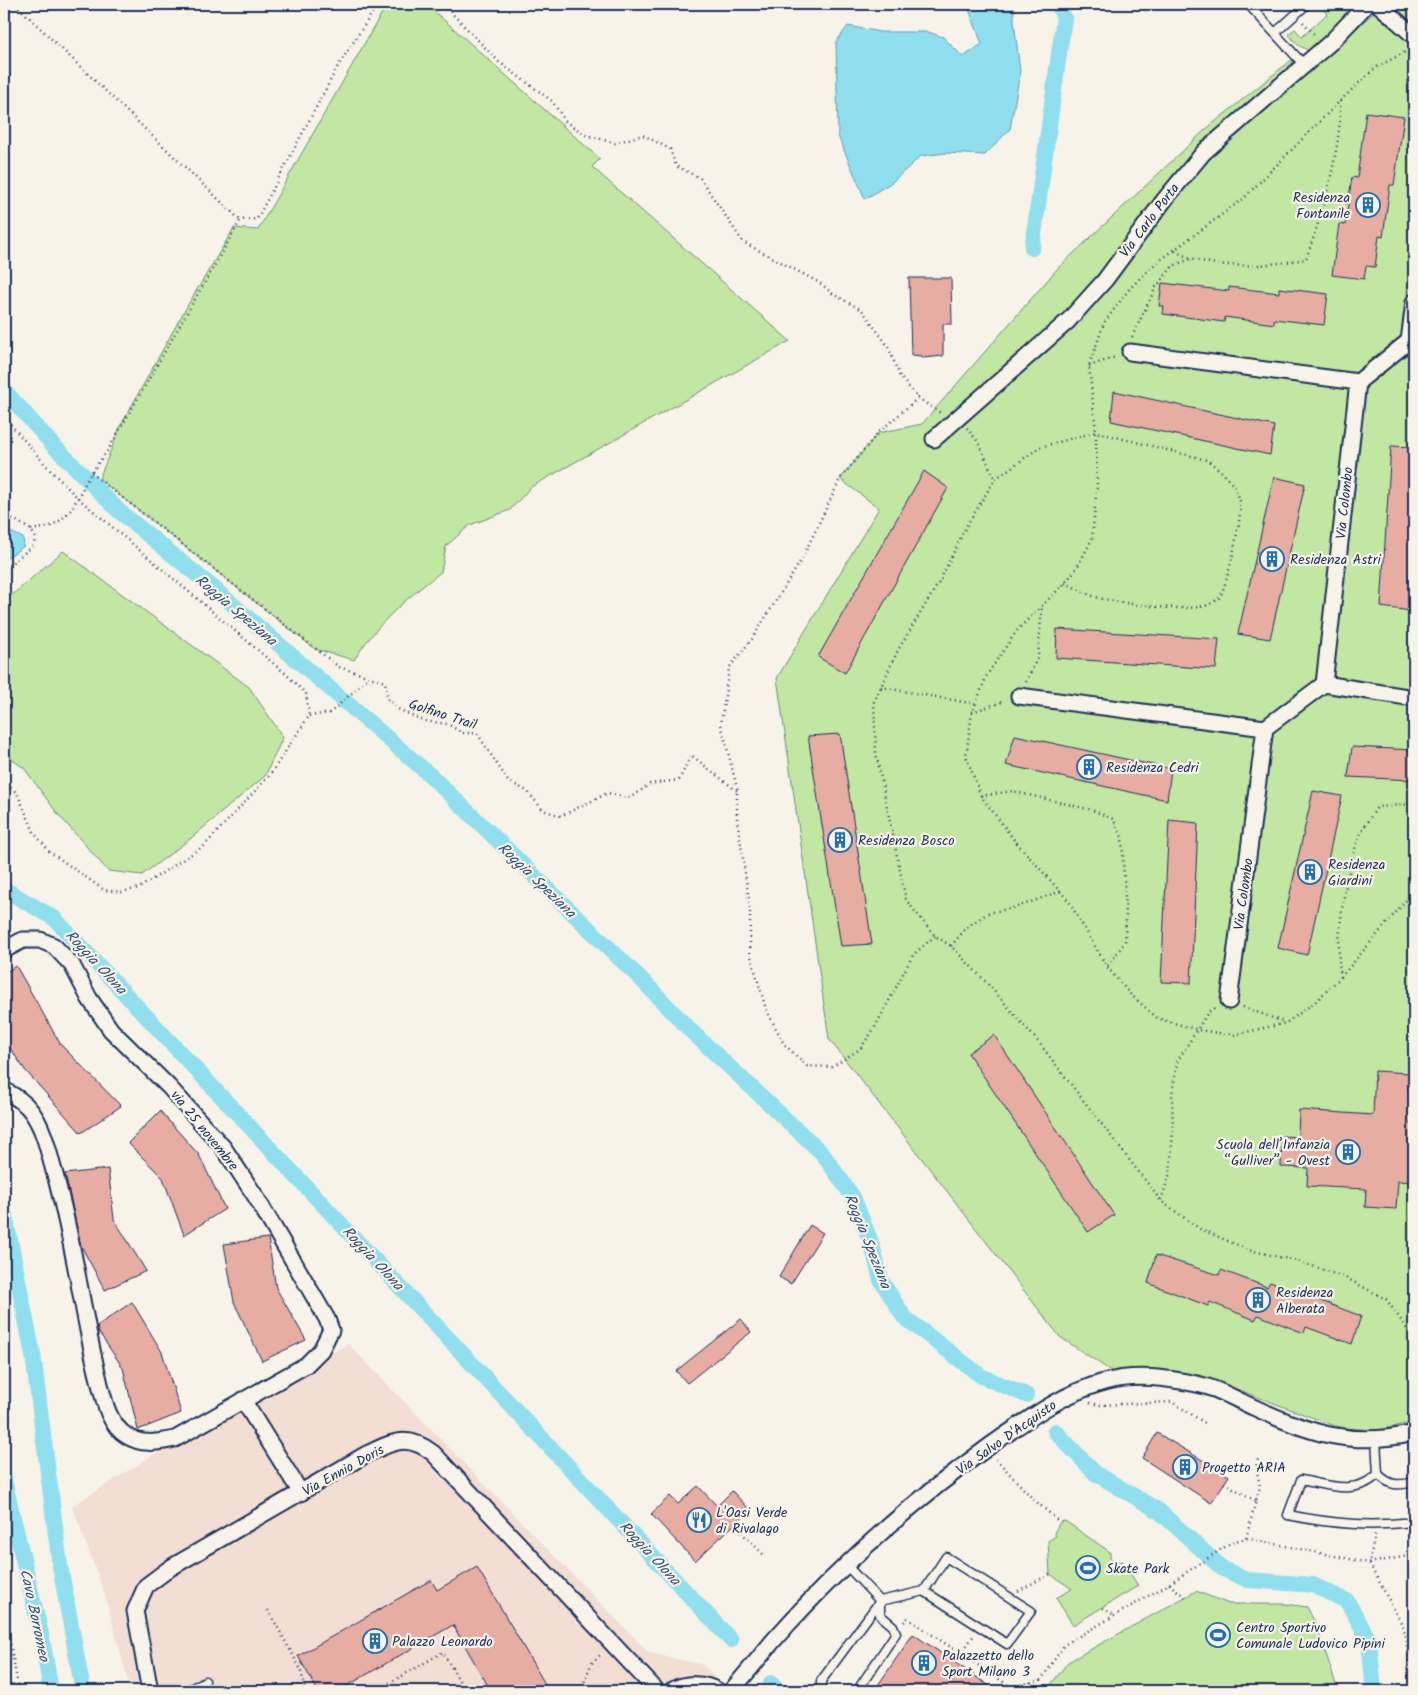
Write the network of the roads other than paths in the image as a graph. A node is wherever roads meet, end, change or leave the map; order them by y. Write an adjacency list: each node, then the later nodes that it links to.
1 (1248, 4): 5 (lane)
2 (1307, 4): 5 (lane)
3 (1367, 4): 7 (street, Via Carlo Porta)
4 (1378, 4): 6 (street)
5 (1275, 33): 7 (lane)
6 (1414, 36)
7 (1304, 65): 12 (street, Via Carlo Porta)
8 (1414, 302): 9 (street)
9 (1412, 342): 11 (street)
10 (1130, 352): 11 (street)
11 (1358, 382): 13 (street, Via Colombo)
12 (934, 439)
13 (1324, 684): 15 (street); 16 (street)
14 (1019, 696): 16 (street)
15 (1414, 698)
16 (1265, 728): 18 (street, Via Colombo)
17 (4, 950): 20 (street, via 25 novembre)
18 (1229, 1001)
19 (4, 1090): 20 (street, via 25 novembre)
20 (243, 1400): 25 (street)
21 (1414, 1433): 22 (street, Via Salvo D'Acquisto)
22 (1376, 1440): 23 (lane); 27 (street, Via Salvo D'Acquisto)
23 (1378, 1474): 24 (lane); 26 (lane)
24 (1414, 1482)
25 (301, 1494): 31 (street, Via Ennio Doris); 33 (street, Via Ennio Doris)
26 (1414, 1522)
27 (847, 1566): 29 (lane); 36 (street, Via Salvo D'Acquisto)
28 (924, 1590): 28 (lane); 29 (lane)
29 (880, 1600): 37 (lane); 38 (lane)
30 (205, 1681): 32 (lane)
31 (150, 1691)
32 (187, 1691)
33 (657, 1691)
34 (671, 1691): 35 (street)
35 (718, 1691)
36 (731, 1691)
37 (821, 1691)
38 (857, 1691)

